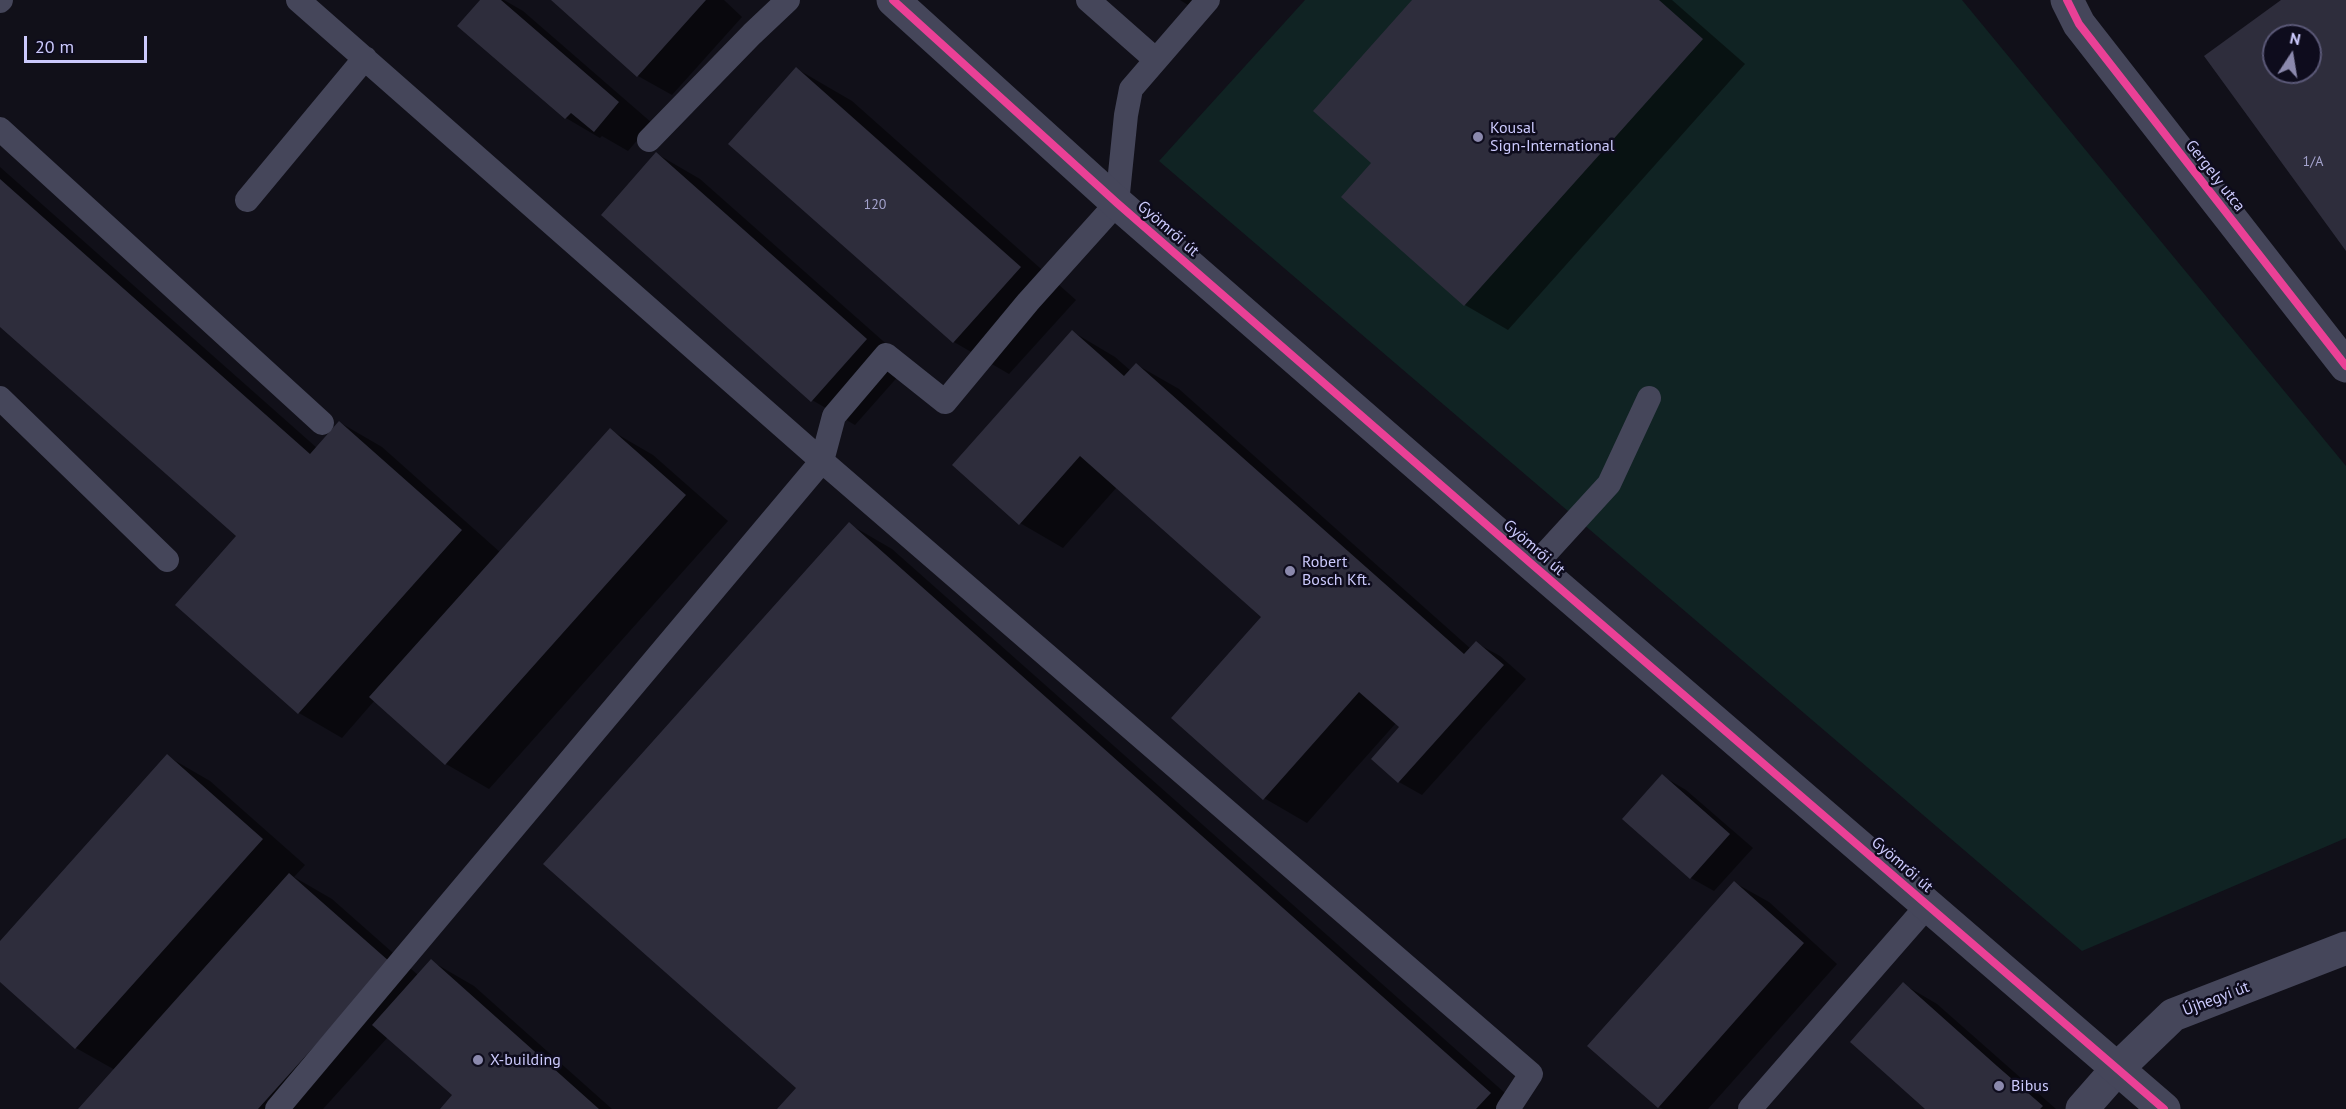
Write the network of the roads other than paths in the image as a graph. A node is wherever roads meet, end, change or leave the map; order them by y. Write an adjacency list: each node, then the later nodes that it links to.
1 (298, 0): 7 (lane)
2 (788, 0): 10 (lane)
3 (892, 0): 12 (street, Gyömrői út)
4 (1088, 0): 8 (lane)
5 (1208, 0): 8 (lane)
6 (2067, 0): 13 (street, Gergely utca)
7 (364, 58): 11 (lane); 17 (lane)
8 (1156, 60): 12 (lane)
9 (0, 129): 16 (lane)
10 (649, 140)
11 (247, 200)
12 (1117, 203): 17 (lane); 19 (street, Gyömrői út)
13 (2344, 360)
14 (0, 398): 18 (lane)
15 (1649, 398): 19 (lane)
16 (322, 423)
17 (822, 461): 23 (lane); 24 (lane)
18 (167, 560)
19 (1533, 566): 20 (street, Gyömrői út)
20 (1928, 905): 22 (street, Gyömrői út); 25 (lane)
21 (2346, 948): 22 (street, Újhegyi út)
22 (2118, 1068): 26 (street, Újhegyi út); 27 (street, Gyömrői út)
23 (277, 1109)
24 (1508, 1109)
25 (1750, 1109)
26 (2082, 1109)
27 (2164, 1109)

